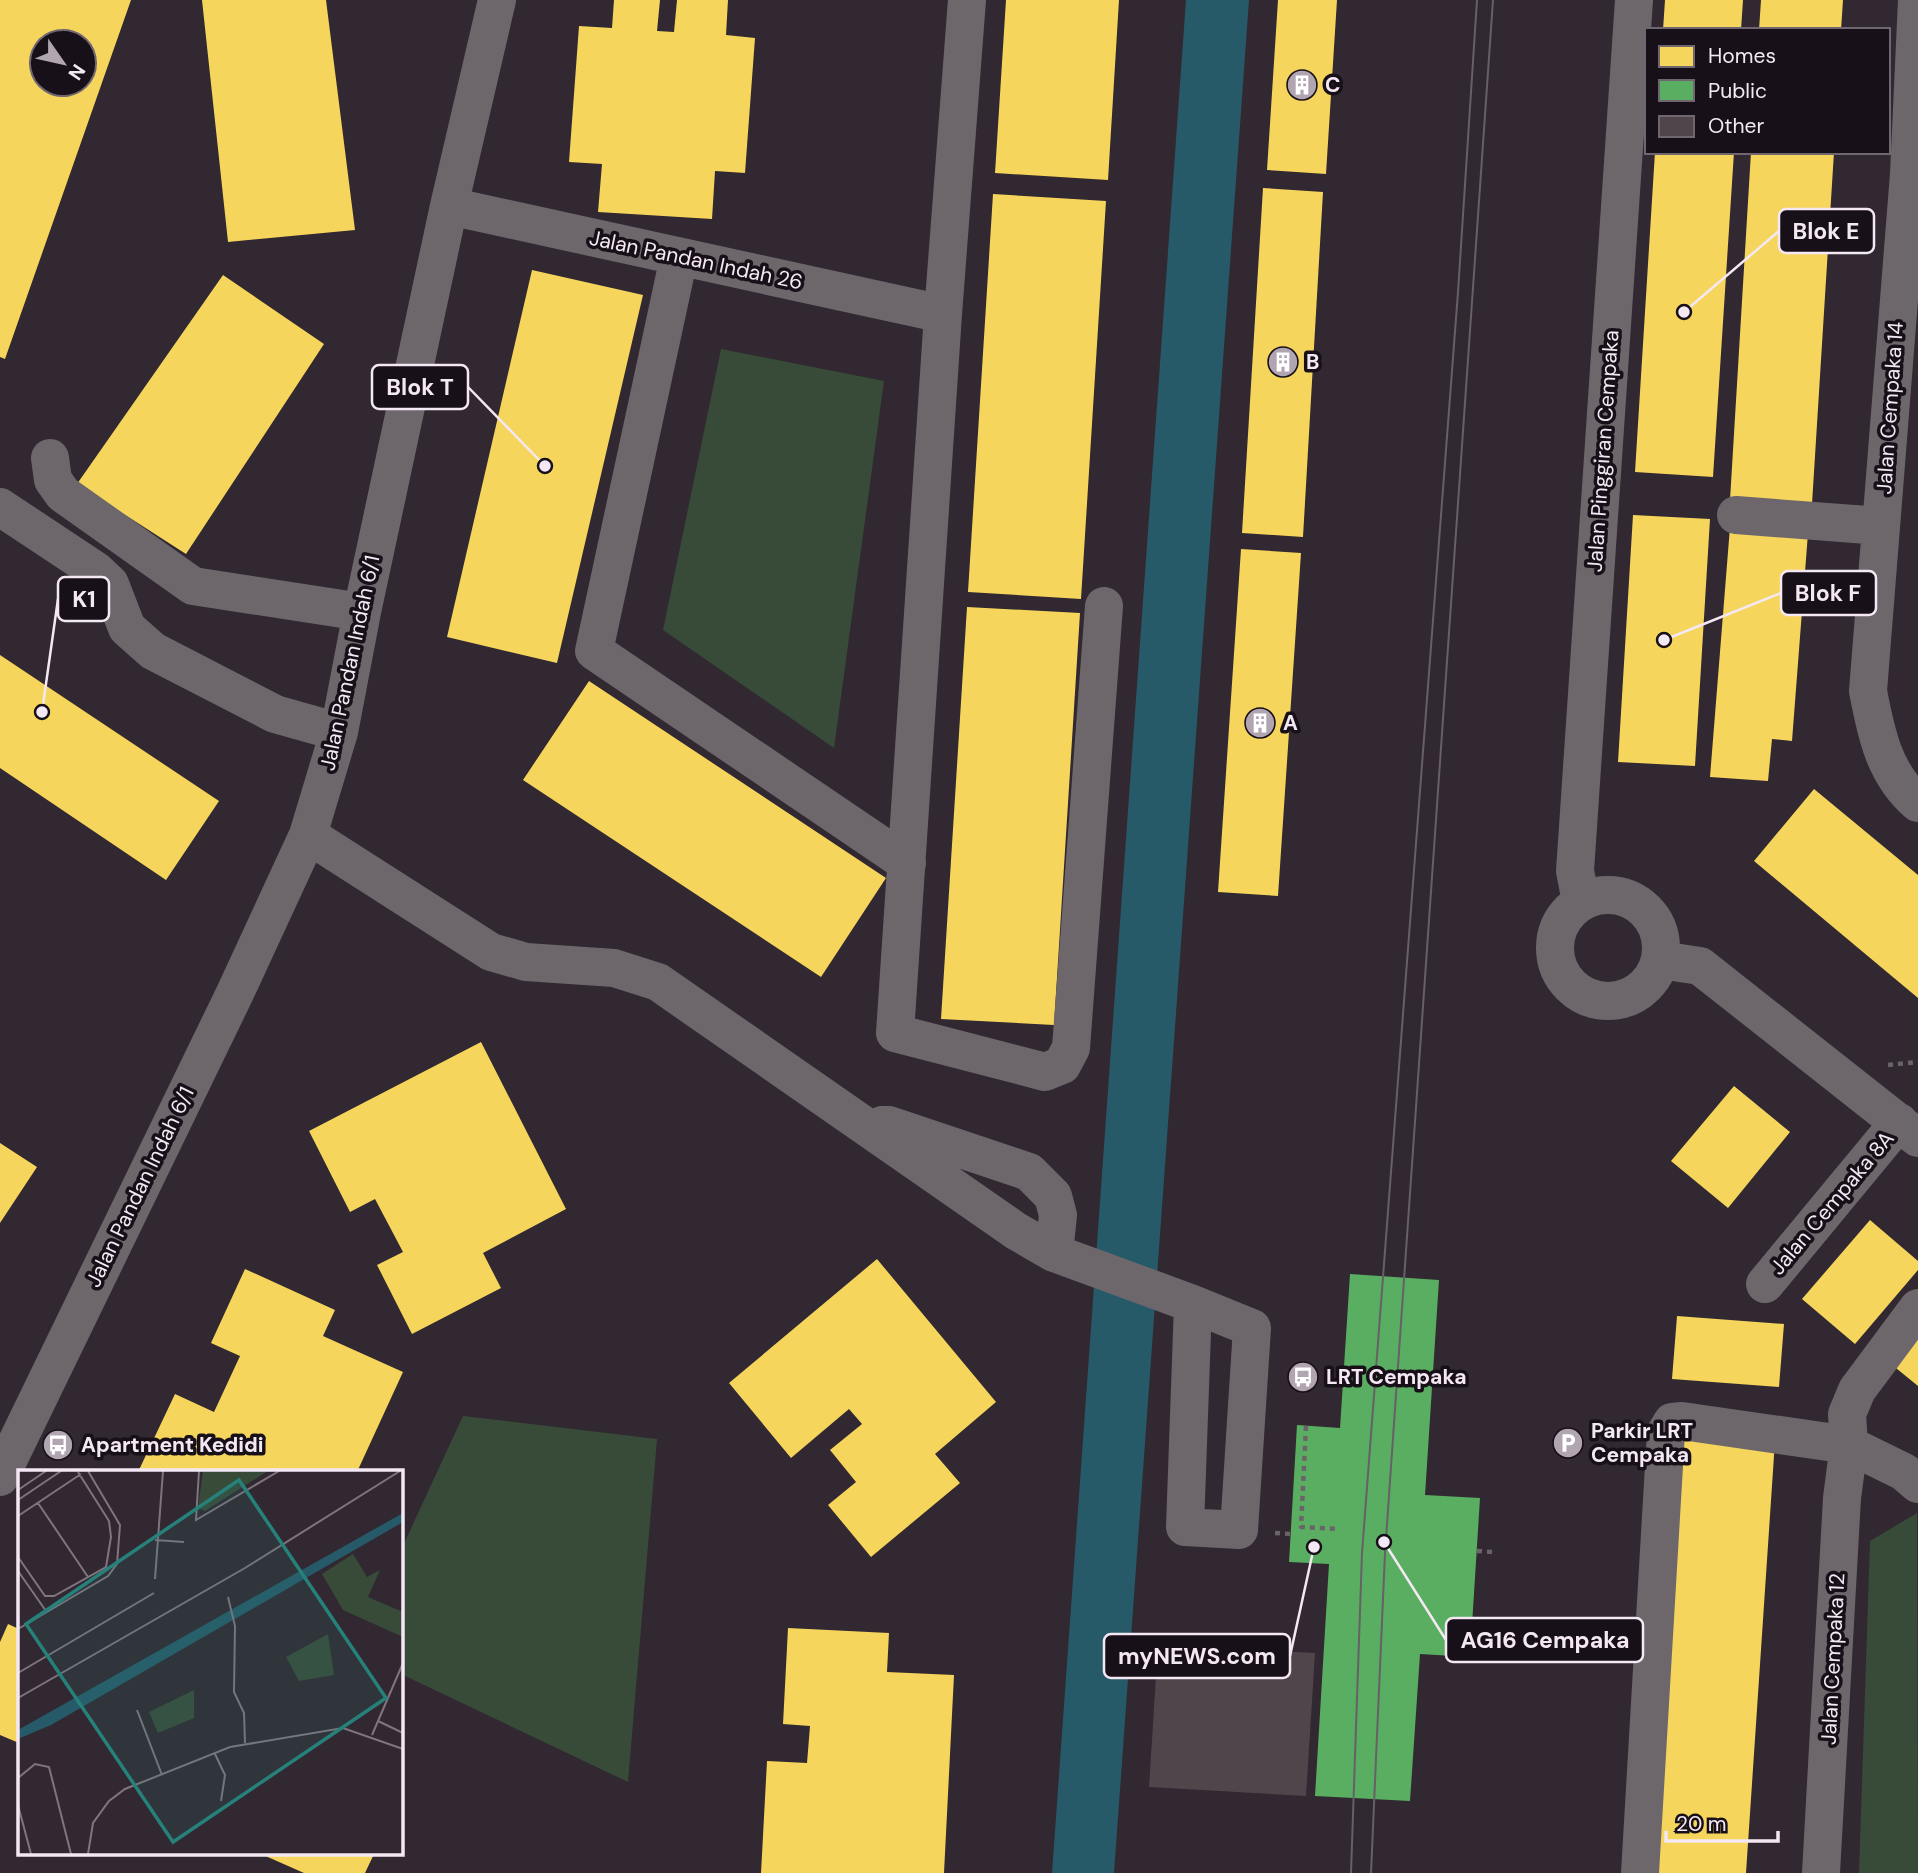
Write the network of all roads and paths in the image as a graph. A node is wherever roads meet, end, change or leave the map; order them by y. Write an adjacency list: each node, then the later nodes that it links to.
1 (497, 0): 6 (street, Jalan Pandan Indah 6/1)
2 (967, 0): 8 (street)
3 (1634, 0): 19 (street, Jalan Pinggiran Cempaka)
4 (1917, 0): 5 (street, Jalan Cempaka 14)
5 (1913, 174): 12 (street, Jalan Cempaka 14)
6 (449, 206): 7 (street, Jalan Pandan Indah 26); 14 (street, Jalan Pandan Indah 6/1)
7 (679, 257): 8 (street, Jalan Pandan Indah 26); 18 (street)
8 (943, 314): 18 (street)
9 (50, 458): 14 (street)
10 (0, 507): 15 (street)
11 (1736, 515): 12 (street)
12 (1881, 526): 16 (street, Jalan Cempaka 14)
13 (1104, 606): 18 (street)
14 (362, 612): 15 (street, Jalan Pandan Indah 6/1)
15 (339, 732): 17 (street, Jalan Pandan Indah 6/1)
16 (1918, 803)
17 (308, 835): 21 (street); 29 (street, Jalan Pandan Indah 6/1)
18 (907, 863)
19 (1581, 902): 20 (street); 20 (street)
20 (1660, 960): 22 (street)
21 (863, 1125): 23 (street); 23 (street)
22 (1908, 1130): 24 (street, Jalan Cempaka 8A)
23 (1066, 1258): 25 (street)
24 (1765, 1283)
25 (1182, 1300): 25 (street)
26 (1918, 1308): 28 (street, Jalan Cempaka 12)
27 (1306, 1426): 31 (path)
28 (1849, 1445): 30 (street); 34 (street); 35 (street, Jalan Cempaka 12)
29 (0, 1477)
30 (1918, 1484)
31 (1339, 1529)
32 (1477, 1551): 33 (path)
33 (1493, 1552)
34 (1640, 1873)
35 (1821, 1873)

